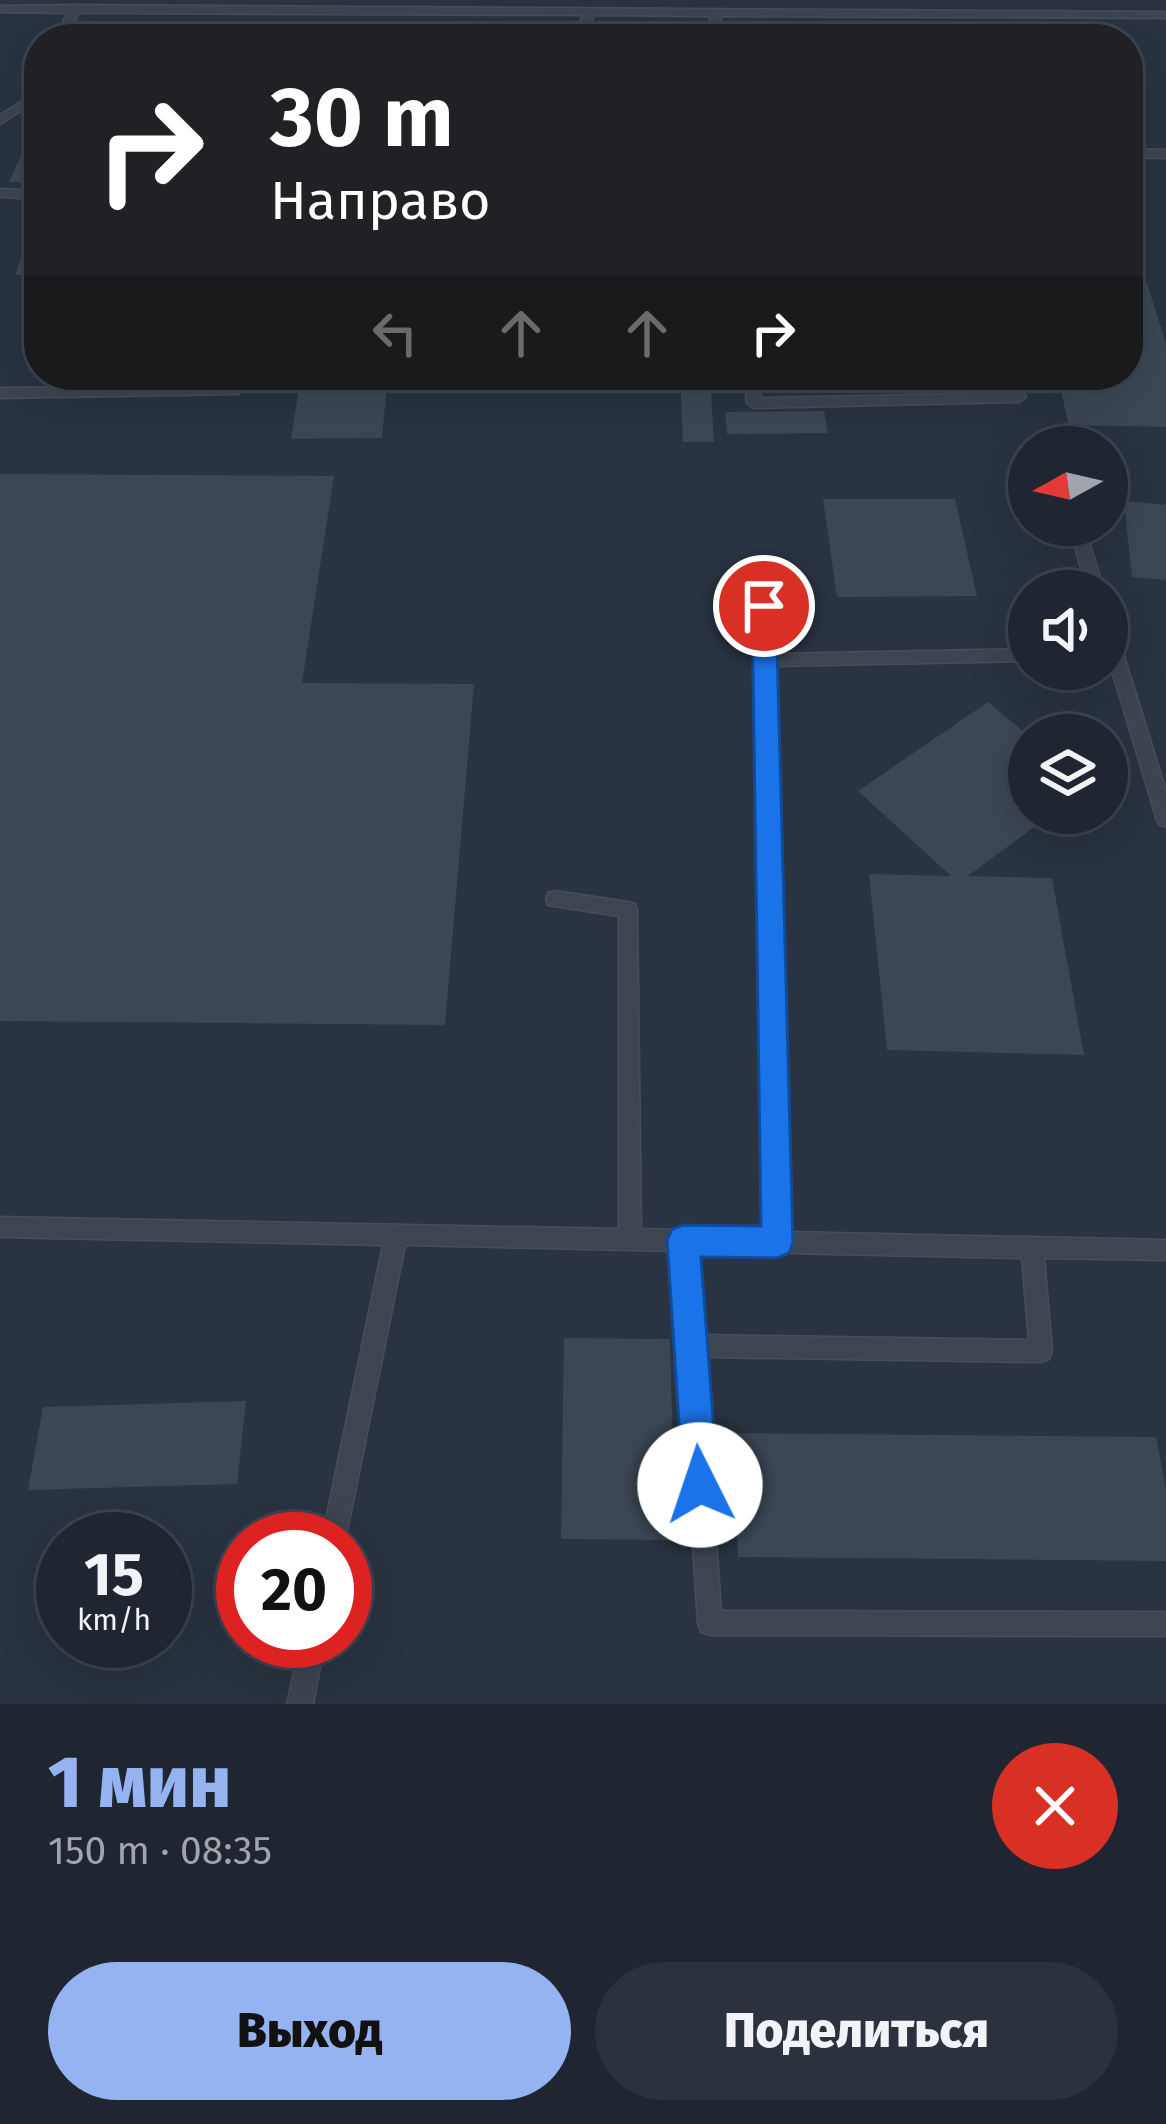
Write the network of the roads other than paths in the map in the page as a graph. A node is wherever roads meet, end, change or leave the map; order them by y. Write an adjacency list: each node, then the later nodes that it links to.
1 (74, 8): 2 (lane); 3 (lane); 6 (lane)
2 (0, 9)
3 (590, 11): 4 (lane); 7 (lane)
4 (715, 12): 5 (lane); 8 (lane)
5 (1166, 15)
6 (68, 24)
7 (584, 24)
8 (716, 24)
9 (753, 390): 10 (lane)
10 (1017, 390)
11 (233, 391): 12 (lane)
12 (0, 392)
13 (764, 606): 15 (lane)
14 (1008, 655): 15 (lane)
15 (765, 661): 23 (lane)
16 (1123, 690): 17 (lane)
17 (1166, 820)
18 (555, 898): 21 (lane)
19 (0, 1227): 20 (lane)
20 (396, 1235): 21 (lane); 27 (lane)
21 (630, 1239): 22 (lane)
22 (683, 1240): 23 (lane); 26 (lane)
23 (777, 1242): 24 (lane)
24 (1032, 1247): 25 (lane); 26 (lane)
25 (1166, 1250)
26 (690, 1346): 28 (lane)
27 (340, 1512)
28 (1166, 1624)
29 (307, 1668): 30 (lane)
30 (300, 1704)

